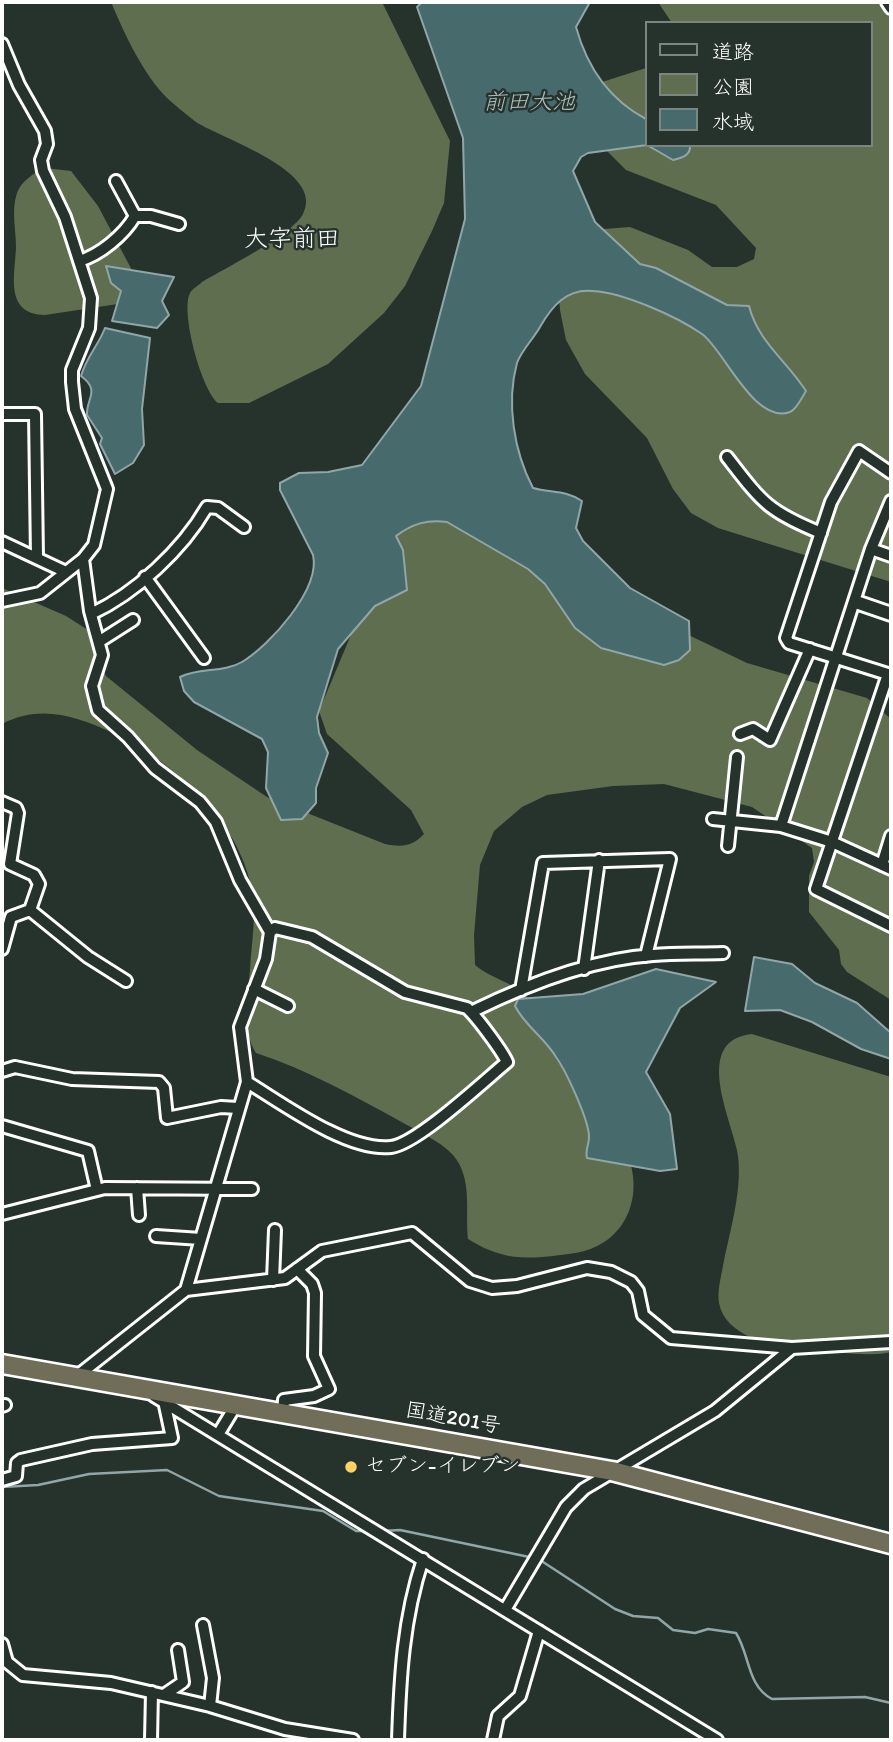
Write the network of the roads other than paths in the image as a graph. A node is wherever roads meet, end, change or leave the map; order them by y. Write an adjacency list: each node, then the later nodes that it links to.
1 (887, 2): 2 (street)
2 (891, 8)
3 (2, 44): 7 (street)
4 (116, 181): 5 (street)
5 (135, 216): 6 (street); 7 (street)
6 (179, 224)
7 (79, 261): 18 (street)
8 (2, 414): 17 (street)
9 (727, 457): 13 (street)
10 (891, 473): 13 (street)
11 (891, 502): 15 (street)
12 (244, 527): 20 (street)
13 (821, 533): 27 (street)
14 (2, 542): 17 (street)
15 (871, 549): 16 (street); 22 (street)
16 (891, 556)
17 (37, 558): 19 (street)
18 (83, 559): 19 (street); 23 (street)
19 (66, 572): 21 (street)
20 (145, 578): 23 (street); 29 (street)
21 (2, 601)
22 (856, 602): 24 (street); 28 (street)
23 (91, 614): 26 (street)
24 (891, 614)
25 (133, 620): 26 (street)
26 (100, 641): 44 (street)
27 (810, 649): 28 (street); 31 (street)
28 (835, 657): 30 (street); 36 (street)
29 (204, 658)
30 (890, 675): 38 (street)
31 (740, 734)
32 (737, 757): 35 (street)
33 (2, 802): 42 (street)
34 (713, 819): 35 (street)
35 (730, 821): 36 (street); 39 (street)
36 (781, 826): 38 (street)
37 (891, 836): 41 (street)
38 (831, 842): 41 (street); 43 (street)
39 (727, 846)
40 (599, 860): 47 (street); 48 (street); 51 (street)
41 (887, 867)
42 (30, 910): 45 (street); 49 (street)
43 (891, 926)
44 (270, 932): 50 (street); 53 (street)
45 (2, 949)
46 (723, 953): 47 (street)
47 (646, 956): 48 (street)
48 (584, 969): 51 (street)
49 (126, 981)
50 (254, 989): 52 (street); 55 (street)
51 (521, 990): 53 (street)
52 (288, 1006)
53 (471, 1012): 55 (street)
54 (2, 1071): 56 (street)
55 (247, 1082): 56 (street)
56 (237, 1108): 58 (street)
57 (2, 1126): 61 (street)
58 (216, 1186): 59 (street); 60 (street); 66 (street)
59 (136, 1188): 61 (street); 63 (street)
60 (252, 1189)
61 (97, 1191): 62 (street)
62 (2, 1214)
63 (139, 1215)
64 (275, 1230): 68 (street)
65 (156, 1236): 66 (street)
66 (201, 1239): 69 (street)
67 (297, 1269): 68 (street); 71 (street); 77 (street)
68 (273, 1280): 69 (street)
69 (186, 1290): 73 (street)
70 (891, 1342): 71 (street)
71 (792, 1348): 79 (street)
72 (2, 1364): 73 (highway, 国道201号)
73 (76, 1377): 74 (highway, 国道201号)
74 (140, 1388): 75 (street); 76 (highway, 国道201号)
75 (164, 1401): 78 (street); 80 (street)
76 (236, 1405): 77 (highway, 国道201号); 78 (street)
77 (283, 1412): 79 (highway, 国道201号)
78 (219, 1433): 82 (street)
79 (612, 1471): 81 (highway, 国道201号); 83 (street)
80 (2, 1480)
81 (891, 1544)
82 (423, 1559): 83 (street); 94 (street)
83 (505, 1610): 85 (street)
84 (203, 1625): 91 (street)
85 (539, 1631): 95 (street); 96 (street)
86 (2, 1644): 88 (street)
87 (178, 1650): 90 (street)
88 (4, 1663): 89 (street)
89 (152, 1692): 90 (street); 92 (street)
90 (164, 1695): 91 (street)
91 (210, 1706): 93 (street)
92 (151, 1740)
93 (353, 1740)
94 (398, 1740)
95 (493, 1740)
96 (717, 1740)

